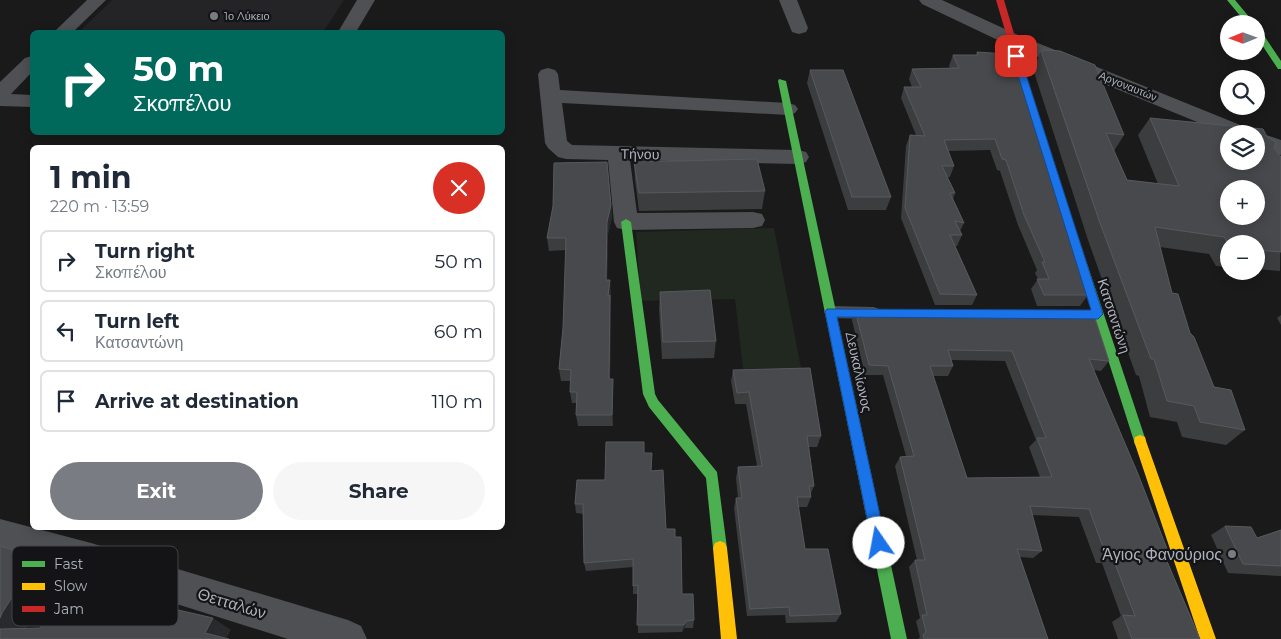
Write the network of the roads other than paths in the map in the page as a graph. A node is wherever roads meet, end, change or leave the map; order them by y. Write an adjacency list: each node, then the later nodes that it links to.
1 (97, 0): 9 (street)
2 (366, 0): 10 (street)
3 (788, 0): 8 (street)
4 (928, 0): 11 (street, Αργοναυτών)
5 (1000, 0): 11 (street, Κατσαντώνη)
6 (1231, 0): 7 (street)
7 (1244, 15)
8 (799, 28)
9 (65, 30)
10 (348, 30)
11 (1011, 38): 22 (street, Αργοναυτών); 37 (street, Κατσαντώνη)
12 (1265, 44): 14 (street)
13 (30, 64): 17 (street)
14 (1281, 68)
15 (548, 74): 18 (street, Τήνου)
16 (782, 81): 21 (street, Δευκαλίωνος)
17 (0, 93)
18 (551, 96): 21 (street); 25 (street, Τήνου)
19 (0, 100): 20 (street)
20 (30, 100)
21 (788, 109): 26 (street, Δευκαλίωνος)
22 (1224, 125)
23 (1265, 142): 24 (street)
24 (1281, 148)
25 (618, 153): 26 (street, Τήνου); 28 (street)
26 (798, 157): 29 (street, Δευκαλίωνος)
27 (753, 220): 28 (street)
28 (626, 222): 35 (street)
29 (831, 312): 30 (lane); 36 (street, Δευκαλίωνος)
30 (890, 313)
31 (0, 535): 32 (street, Θετταλών)
32 (40, 546)
33 (178, 587): 34 (street, Θετταλών)
34 (348, 639)
35 (729, 639)
36 (899, 639)
37 (1208, 639)

